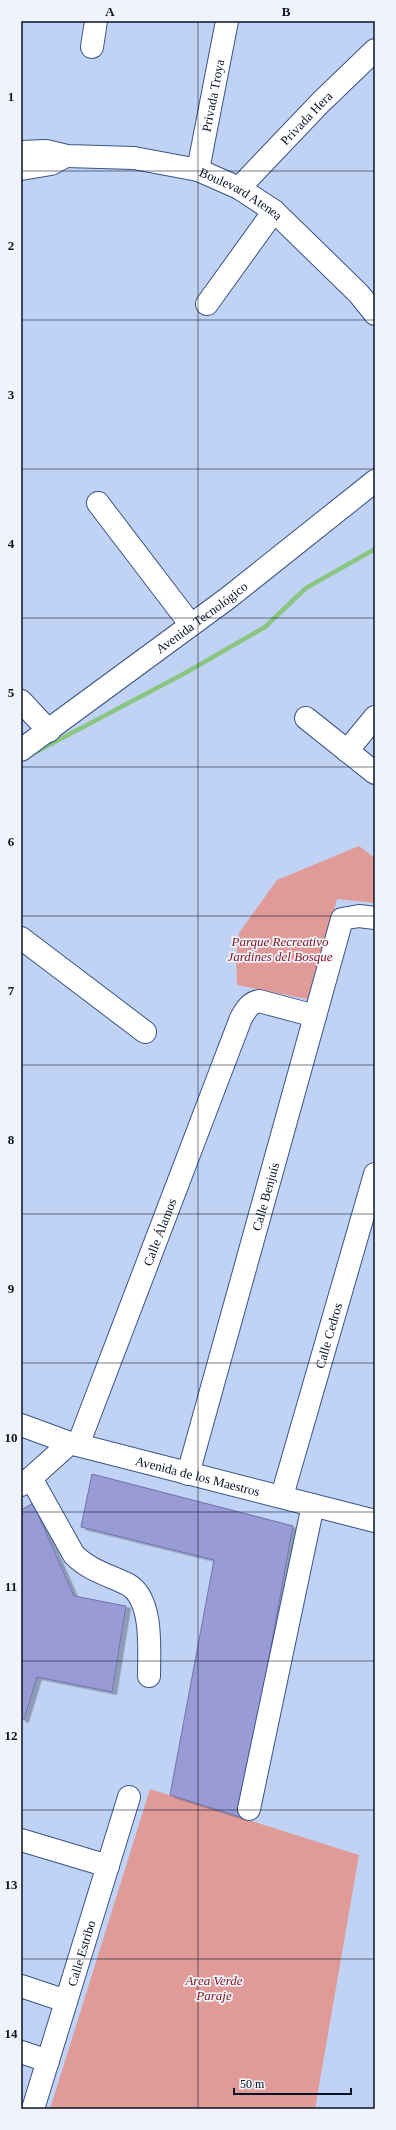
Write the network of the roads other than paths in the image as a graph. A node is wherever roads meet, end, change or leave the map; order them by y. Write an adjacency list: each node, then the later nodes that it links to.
1 (96, 21): 3 (street)
2 (227, 21): 8 (street, Privada Troya)
3 (92, 46)
4 (375, 50): 9 (street, Privada Hera)
5 (21, 152): 6 (street, Boulevard Atenea)
6 (67, 156): 7 (street, Boulevard Atenea); 8 (street, Boulevard Atenea)
7 (21, 169)
8 (198, 170): 9 (street, Boulevard Atenea)
9 (239, 188): 10 (street, Boulevard Atenea)
10 (274, 211): 11 (street); 12 (street, Boulevard Atenea)
11 (207, 304)
12 (375, 314)
13 (375, 481): 15 (street, Avenida Tecnológico)
14 (98, 503): 15 (street)
15 (191, 625): 19 (street, Avenida Tecnológico)
16 (21, 701): 19 (street)
17 (375, 717): 20 (street)
18 (306, 718): 20 (street)
19 (49, 731): 21 (street, Avenida Tecnológico)
20 (347, 751): 22 (street)
21 (22, 752)
22 (375, 773)
23 (375, 918): 25 (street, Calle Benjuís)
24 (21, 938): 26 (street)
25 (314, 1016): 29 (street, Calle Álamos); 30 (street, Calle Benjuís)
26 (145, 1032)
27 (375, 1174): 32 (street, Calle Cedros)
28 (21, 1425): 29 (street, Avenida de los Maestros)
29 (74, 1444): 30 (street, Avenida de los Maestros); 31 (street)
30 (188, 1474): 32 (street, Avenida de los Maestros)
31 (26, 1482): 35 (street)
32 (282, 1496): 33 (street, Avenida de los Maestros)
33 (313, 1506): 34 (street, Avenida de los Maestros); 37 (street)
34 (375, 1521)
35 (149, 1676)
36 (129, 1797): 39 (street, Calle Estribo)
37 (249, 1809)
38 (21, 1840): 39 (street)
39 (108, 1866): 41 (street, Calle Estribo)
40 (21, 1986): 41 (street)
41 (66, 2001): 43 (street, Calle Estribo)
42 (21, 2052): 43 (street)
43 (48, 2061): 44 (street, Calle Estribo)
44 (33, 2109)

